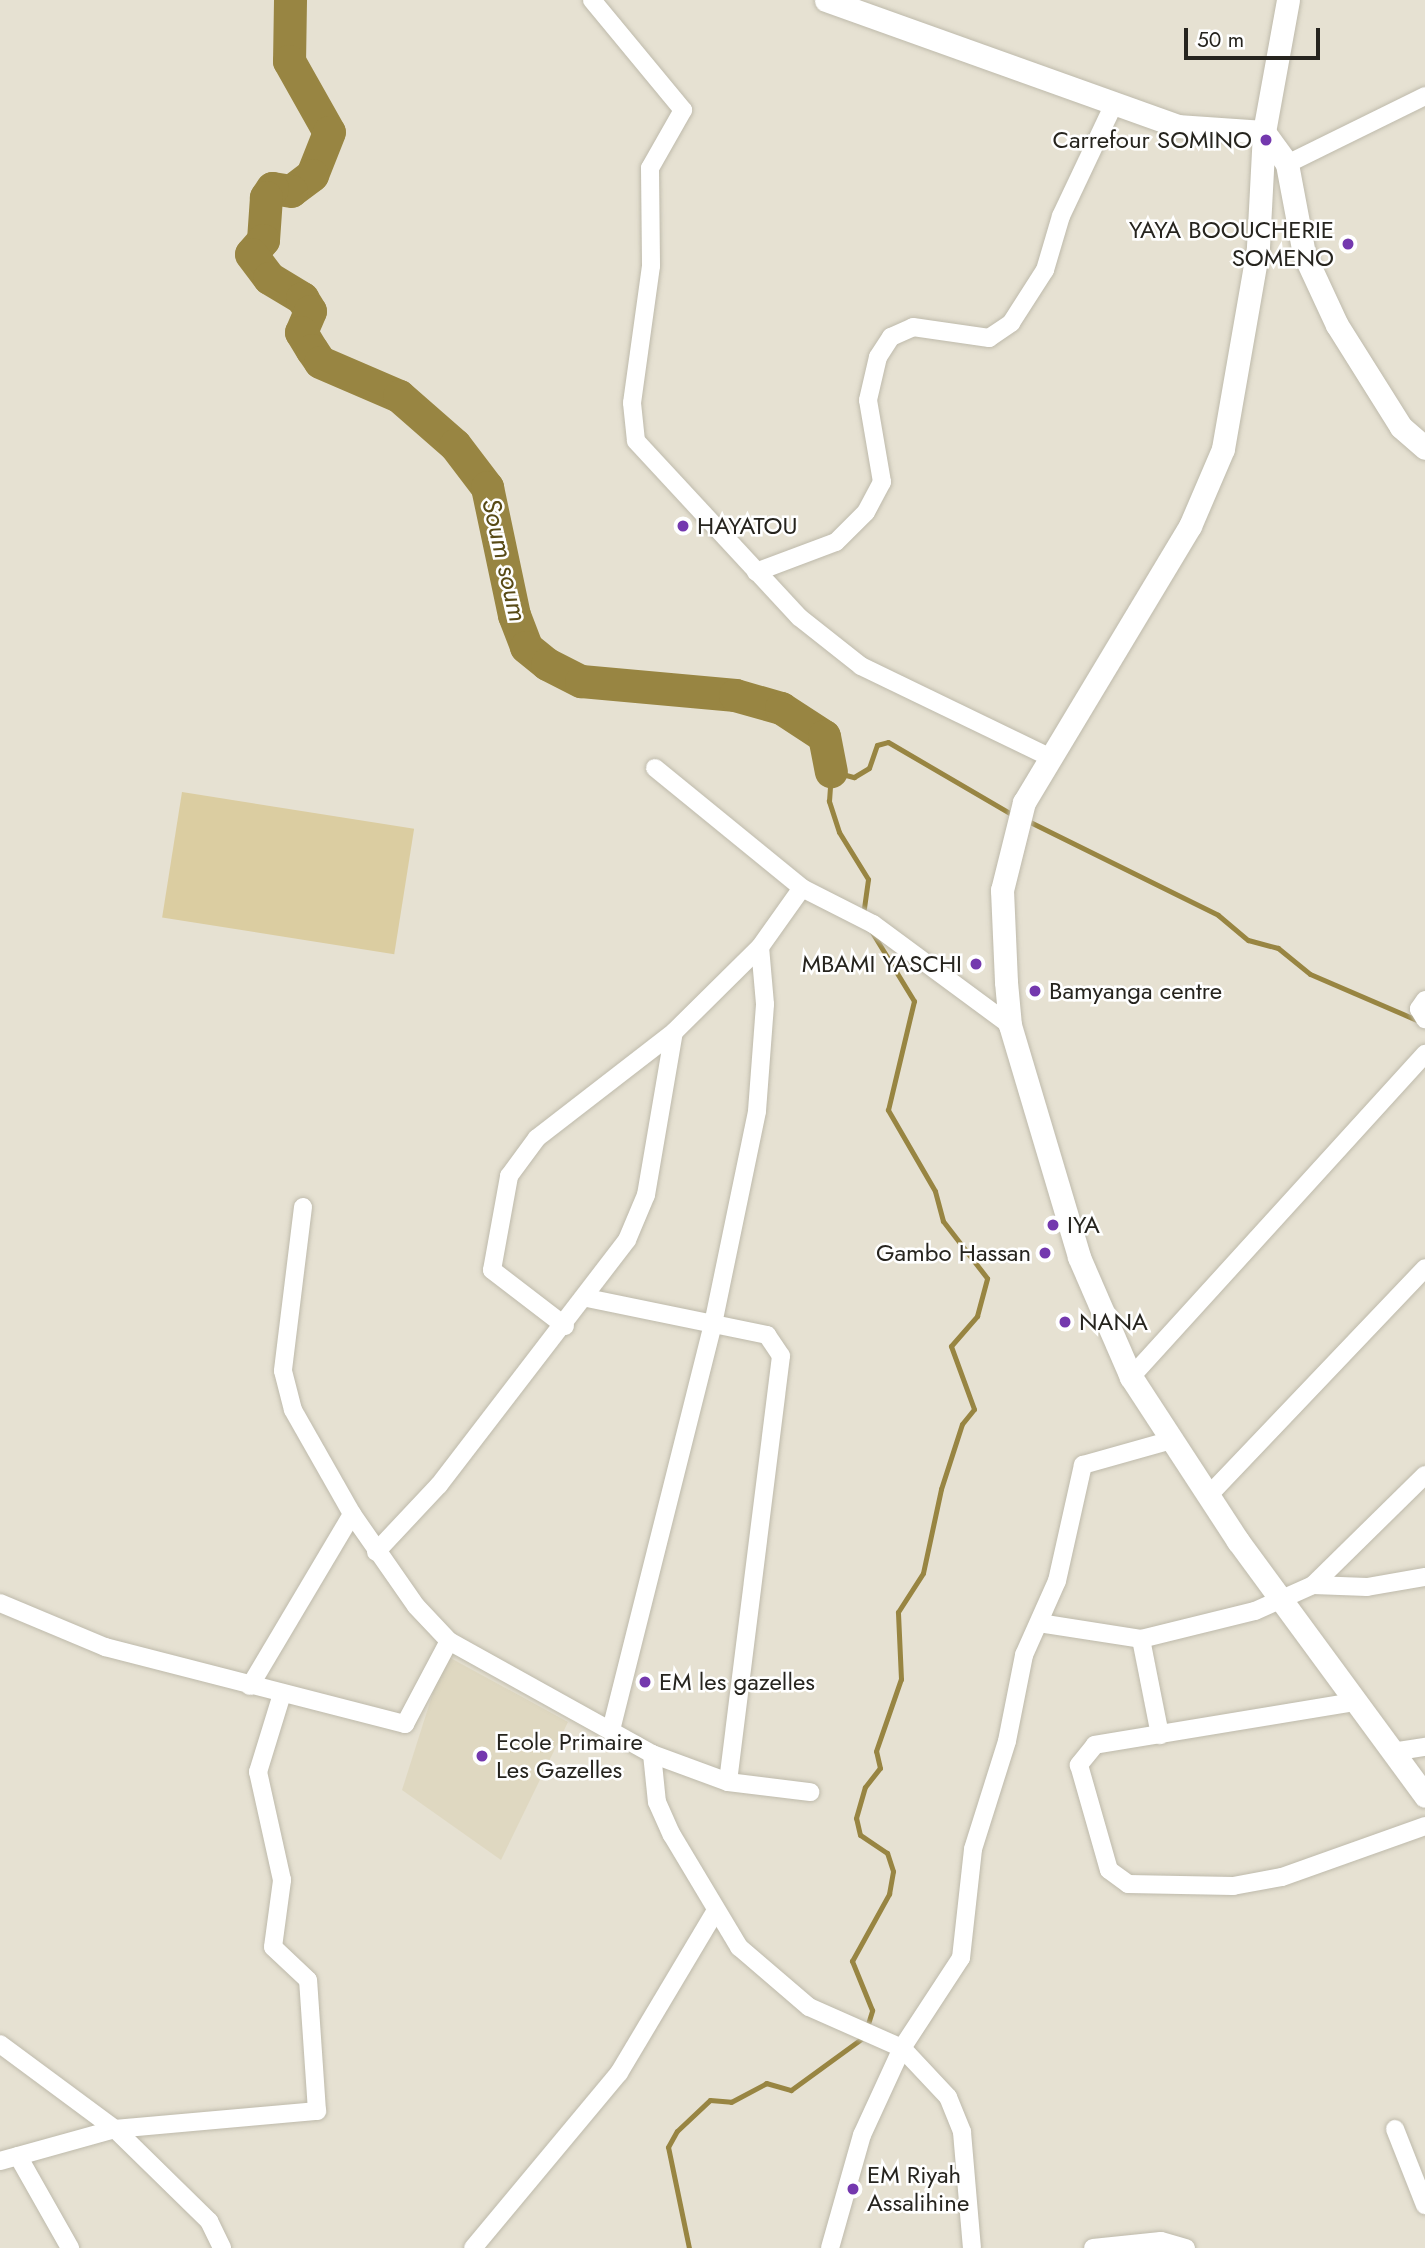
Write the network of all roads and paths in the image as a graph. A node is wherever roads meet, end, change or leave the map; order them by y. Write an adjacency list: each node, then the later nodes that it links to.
1 (592, 0): 9 (street)
2 (826, 0): 5 (street)
3 (1288, 0): 6 (street)
4 (1425, 96): 7 (street)
5 (1114, 104): 6 (street); 9 (street)
6 (1264, 132): 7 (street); 10 (street)
7 (1287, 164): 8 (street)
8 (1425, 448)
9 (756, 572): 10 (street)
10 (1047, 756): 16 (street)
11 (655, 768): 12 (street)
12 (802, 888): 13 (street); 16 (street)
13 (760, 947): 17 (street); 22 (street)
14 (1425, 1000): 15 (street)
15 (1425, 1019)
16 (1010, 1024): 24 (street)
17 (674, 1032): 21 (street); 23 (street)
18 (1425, 1054): 24 (street)
19 (303, 1207): 28 (street)
20 (1425, 1268): 27 (street)
21 (587, 1298): 22 (street); 23 (street)
22 (713, 1324): 40 (street); 45 (street)
23 (565, 1326): 29 (street)
24 (1131, 1377): 25 (street)
25 (1172, 1440): 27 (street); 34 (street)
26 (1425, 1475): 31 (street)
27 (1209, 1495): 32 (street)
28 (352, 1514): 29 (street); 37 (street)
29 (376, 1552): 36 (street)
30 (1425, 1577): 31 (street)
31 (1313, 1585): 32 (street)
32 (1280, 1600): 35 (street); 39 (street)
33 (0, 1603): 37 (street)
34 (1039, 1623): 35 (street); 51 (street)
35 (1141, 1639): 41 (street)
36 (449, 1641): 38 (street); 40 (street)
37 (250, 1686): 38 (street)
38 (282, 1694): 52 (street)
39 (1354, 1702): 41 (street); 43 (street)
40 (611, 1730): 44 (street)
41 (1160, 1735): 48 (street)
42 (1425, 1747): 43 (street)
43 (1392, 1752): 47 (street)
44 (652, 1754): 45 (street); 49 (street)
45 (728, 1782): 46 (street)
46 (810, 1792)
47 (1425, 1796)
48 (1425, 1826)
49 (715, 1912): 51 (street); 60 (street)
50 (0, 2044): 52 (street)
51 (902, 2048): 61 (street); 62 (street)
52 (114, 2129): 54 (street); 59 (street)
53 (1395, 2129): 56 (street)
54 (18, 2156): 55 (street); 58 (street)
55 (0, 2161)
56 (1425, 2205)
57 (1138, 2245): 63 (street); 64 (street)
58 (70, 2248)
59 (222, 2248)
60 (473, 2248)
61 (830, 2248)
62 (972, 2248)
63 (1093, 2248)
64 (1186, 2248)

